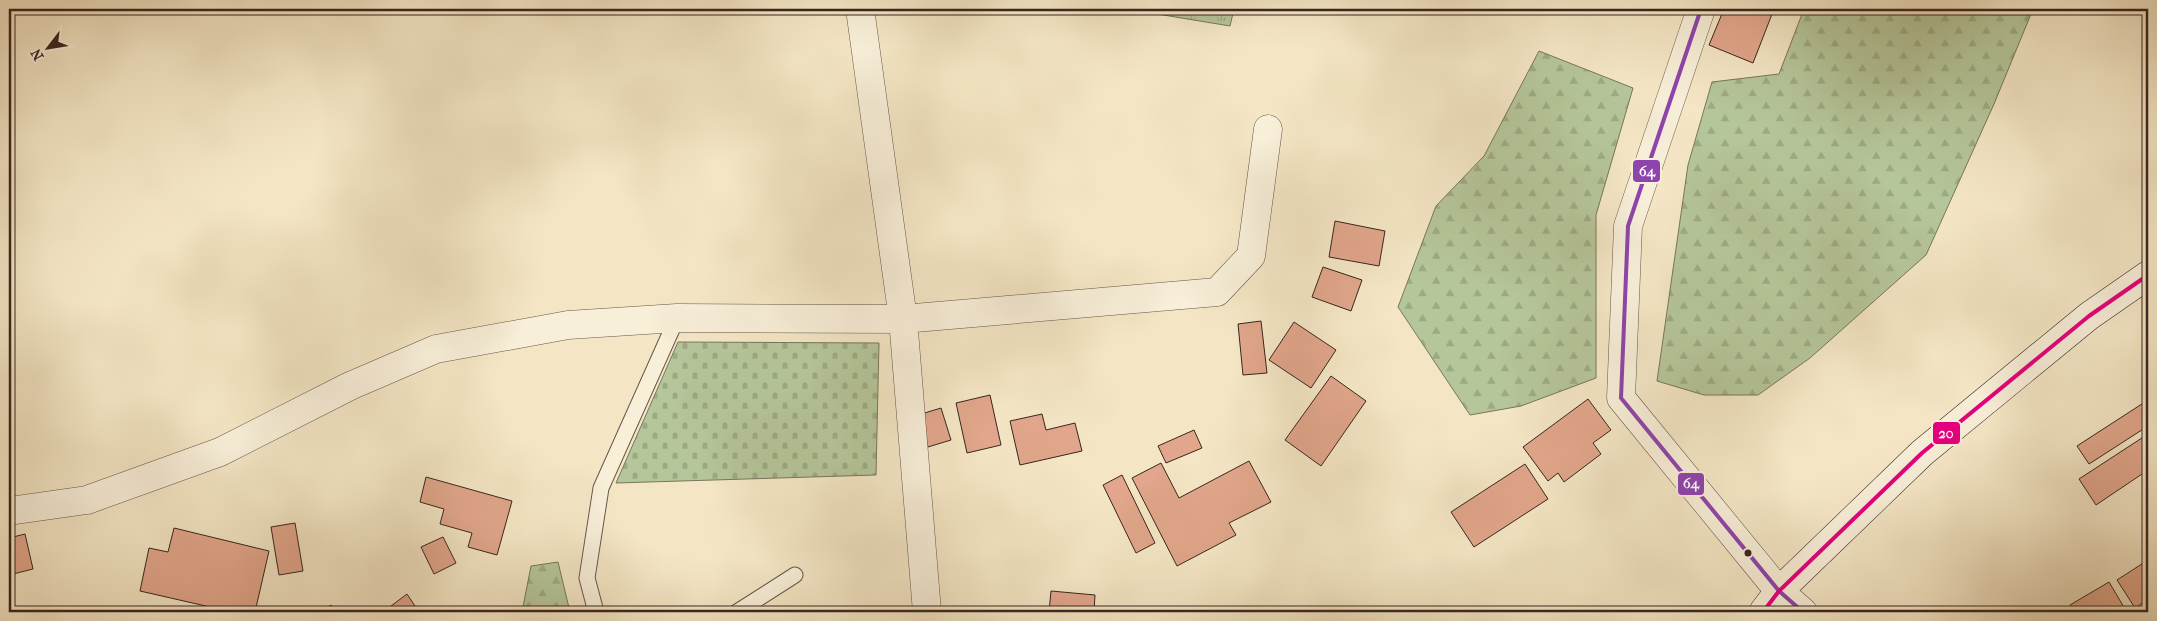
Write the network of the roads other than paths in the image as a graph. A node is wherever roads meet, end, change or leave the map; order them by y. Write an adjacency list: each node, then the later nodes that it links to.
1 (860, 9): 6 (street)
2 (1701, 9): 9 (street)
3 (1268, 129): 6 (street)
4 (2148, 275): 9 (street)
5 (677, 318): 6 (street); 7 (street); 10 (lane)
6 (902, 319): 12 (street)
7 (9, 511)
8 (795, 575): 11 (lane)
9 (1779, 591): 13 (street); 14 (street)
10 (596, 612)
11 (737, 612)
12 (927, 612)
13 (1762, 612)
14 (1803, 612)

